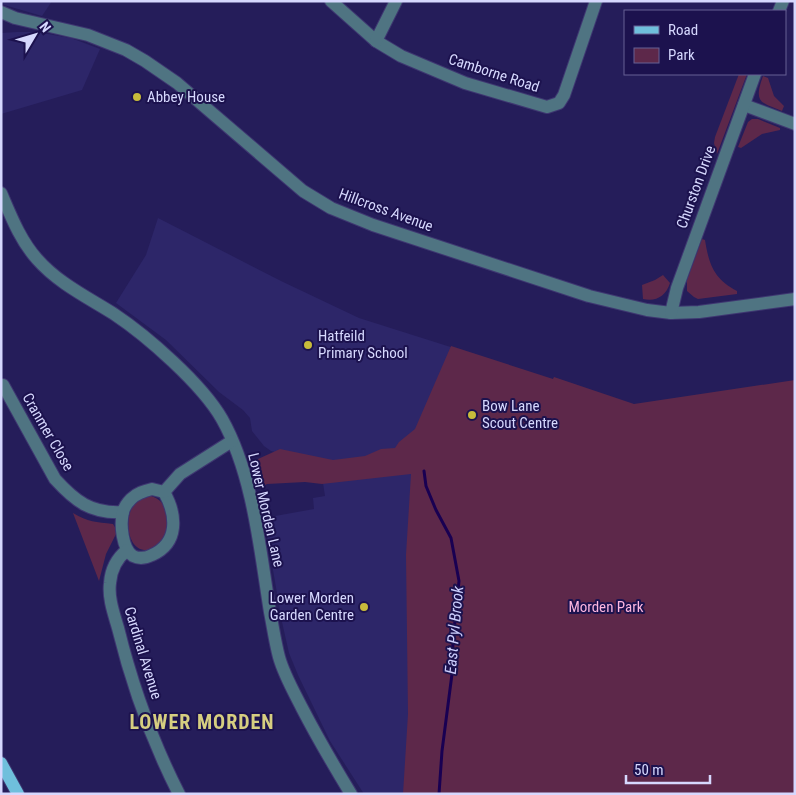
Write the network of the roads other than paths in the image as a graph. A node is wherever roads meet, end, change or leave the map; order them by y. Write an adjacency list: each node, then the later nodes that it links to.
1 (331, 1): 7 (street, Camborne Road)
2 (396, 1): 7 (street)
3 (596, 1): 7 (street, Camborne Road)
4 (1, 12): 5 (street, Hillcross Avenue)
5 (15, 18): 6 (street, Hillcross Avenue); 13 (street, Hillcross Avenue)
6 (1, 20)
7 (376, 41)
8 (756, 75): 9 (street, Churston Drive)
9 (744, 105): 10 (street); 13 (street, Churston Drive)
10 (795, 124)
11 (1, 193): 15 (street, Lower Morden Lane)
12 (795, 299): 13 (street, Hillcross Avenue)
13 (671, 313)
14 (2, 385): 17 (street, Cranmer Close)
15 (232, 441): 16 (street); 23 (street, Lower Morden Lane)
16 (164, 492): 17 (street); 18 (street)
17 (122, 512): 18 (street)
18 (127, 550): 22 (street, Cardinal Avenue)
19 (3, 767): 20 (main road); 21 (main road)
20 (8, 794)
21 (18, 794)
22 (179, 794)
23 (351, 794)

